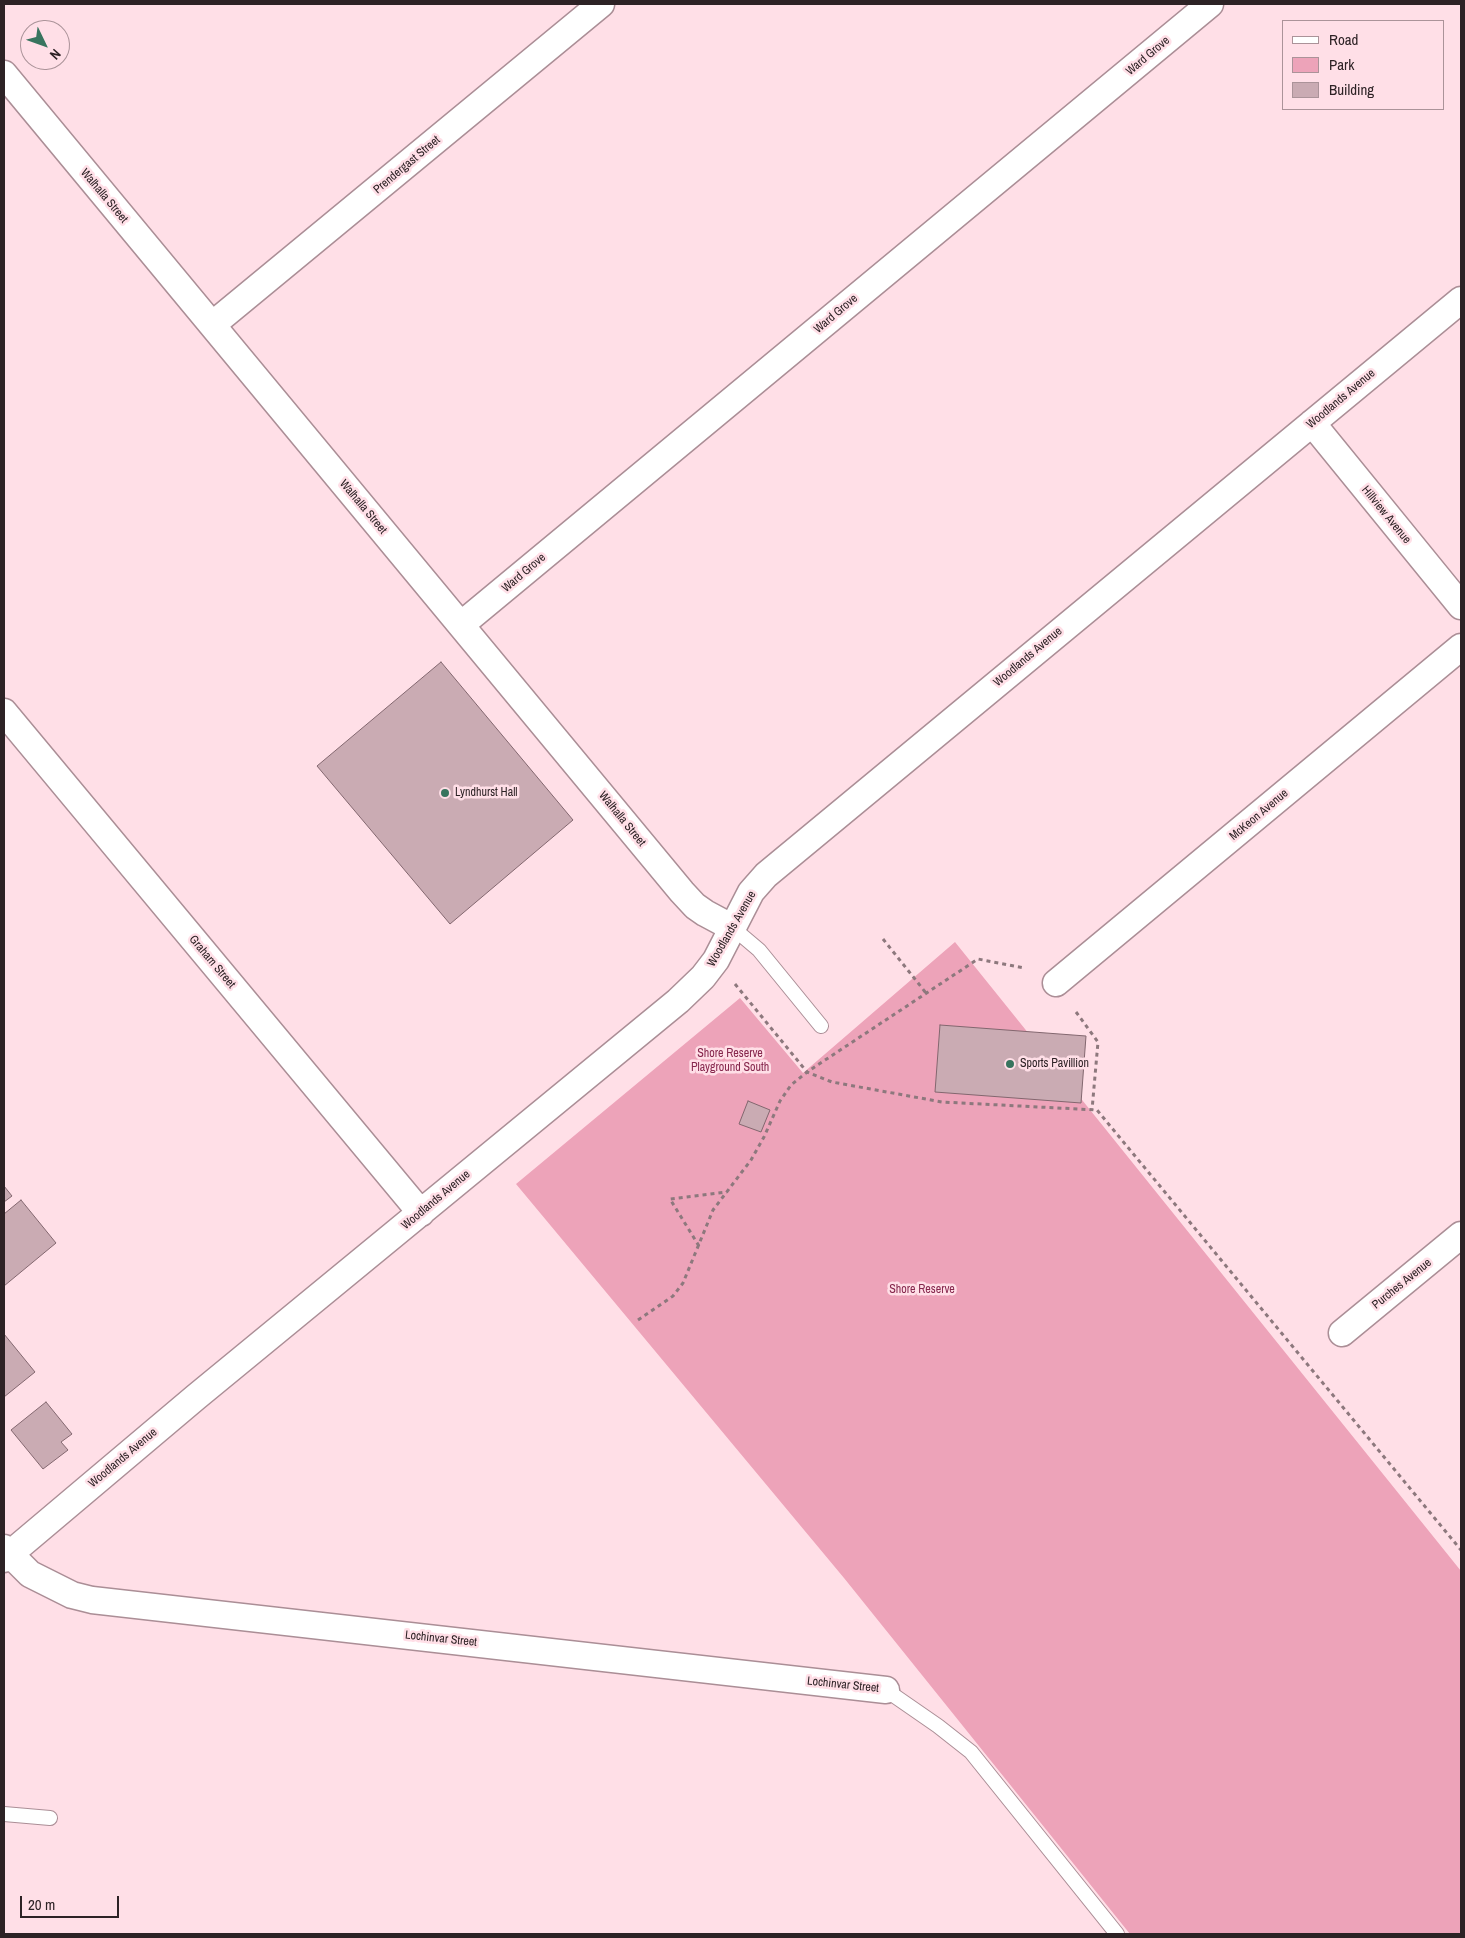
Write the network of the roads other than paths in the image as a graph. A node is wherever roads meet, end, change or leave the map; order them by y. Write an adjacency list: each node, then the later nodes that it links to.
1 (601, 4): 5 (street, Prendergast Street)
2 (1210, 4): 8 (street, Ward Grove)
3 (4, 74): 5 (street, Walhalla Street)
4 (1461, 300): 6 (street, Woodlands Avenue)
5 (212, 325): 8 (street, Walhalla Street)
6 (1312, 423): 7 (street, Hillview Avenue); 11 (street, Woodlands Avenue)
7 (1461, 606)
8 (462, 624): 11 (street, Walhalla Street)
9 (1461, 647): 12 (street, McKeon Avenue)
10 (4, 712): 14 (street, Graham Street)
11 (733, 928): 13 (lane); 14 (street, Woodlands Avenue)
12 (1056, 983)
13 (821, 1026)
14 (421, 1213): 17 (street, Woodlands Avenue)
15 (1461, 1235): 16 (street, Purches Avenue)
16 (1342, 1333)
17 (5, 1554): 18 (street, Lochinvar Street)
18 (886, 1690): 21 (lane)
19 (4, 1814): 20 (lane)
20 (50, 1818)
21 (1117, 1934)

